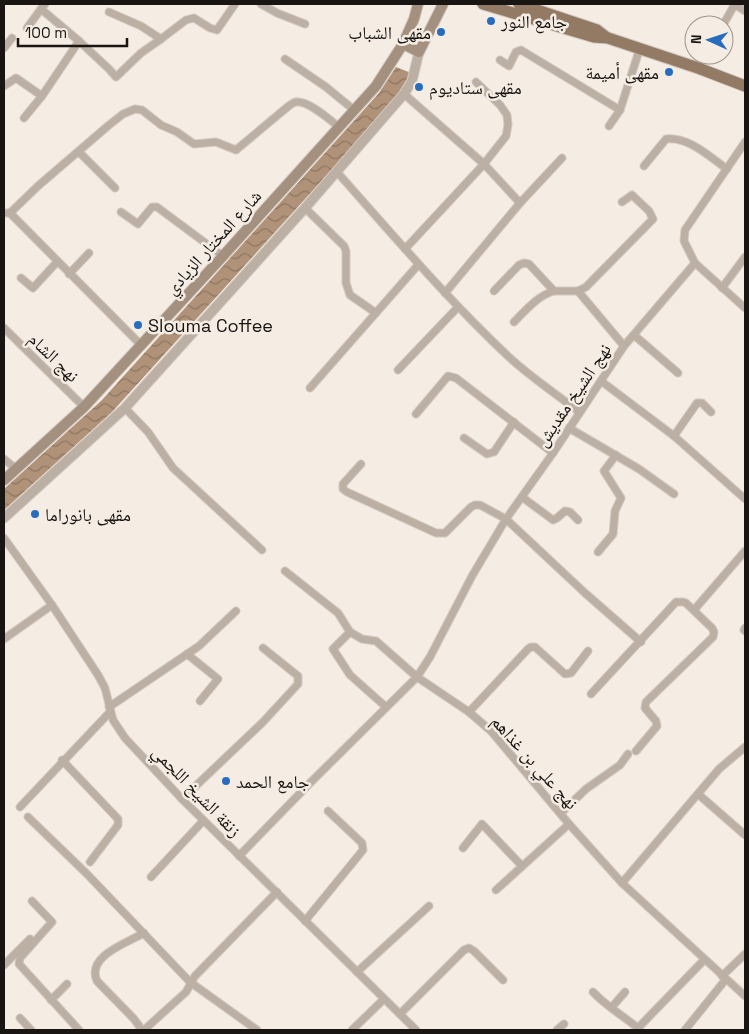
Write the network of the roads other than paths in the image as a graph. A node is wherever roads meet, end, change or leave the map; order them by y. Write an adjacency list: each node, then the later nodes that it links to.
1 (236, 4): 15 (street)
2 (261, 4): 11 (street)
3 (418, 4): 17 (main road, شارع المختار الزيادي)
4 (442, 4): 20 (main road)
5 (483, 4): 14 (main road)
6 (519, 4): 14 (main road)
7 (734, 4): 9 (street)
8 (43, 6): 12 (street); 16 (street)
9 (745, 10)
10 (109, 12): 15 (street)
11 (304, 24)
12 (27, 28)
13 (12, 38): 18 (street)
14 (608, 38): 19 (main road)
15 (161, 39): 16 (street)
16 (79, 41): 29 (street)
17 (403, 44): 20 (main road); 30 (main road, شارع المختار الزيادي)
18 (4, 48)
19 (640, 48): 24 (main road); 31 (street)
20 (420, 52): 28 (street)
21 (285, 59): 30 (street)
22 (500, 60): 31 (street)
23 (700, 65): 24 (street)
24 (698, 68): 27 (main road)
25 (476, 82): 38 (street)
26 (4, 86): 29 (street)
27 (745, 86)
28 (404, 94): 38 (street); 41 (street)
29 (42, 96): 32 (street)
30 (354, 110): 34 (main road, شارع المختار الزيادي)
31 (620, 110): 33 (street)
32 (24, 118)
33 (609, 126)
34 (339, 127): 36 (street); 50 (main road, شارع المختار الزيادي)
35 (745, 142): 40 (street)
36 (79, 152): 42 (street); 47 (street)
37 (562, 158): 44 (street)
38 (484, 164): 44 (street); 48 (street)
39 (644, 166): 40 (street)
40 (727, 169): 53 (street)
41 (337, 172): 45 (street); 48 (street)
42 (114, 188)
43 (622, 202): 60 (street)
44 (520, 203): 61 (street)
45 (305, 208): 64 (street); 75 (street)
46 (121, 212): 50 (street)
47 (7, 213): 52 (street)
48 (405, 249): 54 (street)
49 (89, 253): 55 (street)
50 (223, 256): 68 (main road, شارع المختار الزيادي)
51 (745, 257): 57 (street)
52 (57, 262): 55 (street); 56 (street)
53 (695, 263): 57 (street); 67 (street, نهج الشيخ مقديش)
54 (418, 265): 61 (street); 64 (street)
55 (69, 274): 68 (street)
56 (22, 278)
57 (722, 288): 63 (street)
58 (494, 291): 59 (street)
59 (554, 291): 60 (street); 65 (street)
60 (578, 291): 69 (street)
61 (445, 292): 62 (street)
62 (458, 307): 70 (street); 76 (street)
63 (745, 308)
64 (376, 313): 73 (street)
65 (514, 322)
66 (4, 328): 74 (street, نهج الشام)
67 (634, 335): 69 (street, نهج الشيخ مقديش); 71 (street)
68 (141, 345): 74 (main road, شارع المختار الزيادي)
69 (624, 346): 72 (street, نهج الشيخ مقديش)
70 (398, 370)
71 (678, 373)
72 (601, 381): 76 (street, نهج الشيخ مقديش); 81 (street)
73 (310, 388)
74 (84, 407): 87 (main road, شارع المختار الزيادي)
75 (125, 408): 92 (street); 96 (street)
76 (579, 412): 80 (street, نهج الشيخ مقديش)
77 (711, 412): 81 (street)
78 (416, 414): 79 (street)
79 (514, 422): 82 (street); 83 (street)
80 (569, 428): 83 (street, نهج الشيخ مقديش); 84 (street)
81 (674, 436): 91 (street)
82 (464, 438)
83 (553, 453): 90 (street, نهج الشيخ مقديش)
84 (616, 455): 89 (street); 98 (street)
85 (4, 459): 87 (street)
86 (362, 464): 93 (street)
87 (16, 469): 88 (main road, شارع المختار الزيادي)
88 (4, 480)
89 (674, 494)
90 (522, 496): 93 (street, نهج الشيخ مقديش); 94 (street)
91 (745, 499)
92 (4, 518)
93 (506, 520): 105 (street); 109 (street, نهج الشيخ مقديش)
94 (578, 520)
95 (4, 538): 100 (street, زنقة الشيخ اللجمي)
96 (262, 550)
97 (745, 551): 101 (street)
98 (598, 552)
99 (285, 570): 103 (street)
100 (52, 605): 104 (street); 113 (street, زنقة الشيخ اللجمي)
101 (694, 610): 105 (street); 116 (street)
102 (236, 611): 108 (street)
103 (350, 632): 109 (street, نهج علي بن غذاهم); 112 (street)
104 (4, 639)
105 (641, 642): 110 (street)
106 (263, 648): 120 (street)
107 (588, 651): 114 (street)
108 (187, 654): 111 (street); 113 (street)
109 (418, 677): 112 (street, نهج الشيخ مقديش); 114 (street, نهج علي بن غذاهم)
110 (591, 694)
111 (200, 701)
112 (386, 707): 129 (street, نهج الشيخ مقديش)
113 (109, 709): 118 (street); 120 (street, زنقة الشيخ اللجمي)
114 (469, 712): 123 (street, نهج علي بن غذاهم)
115 (745, 747): 119 (street)
116 (636, 751)
117 (628, 754): 123 (street)
118 (62, 760): 121 (street); 130 (street)
119 (698, 794): 127 (street); 133 (street)
120 (182, 800): 125 (street, زنقة الشيخ اللجمي)
121 (20, 807)
122 (328, 811): 138 (street)
123 (561, 813): 126 (street, نهج علي بن غذاهم)
124 (28, 817): 139 (street)
125 (203, 821): 129 (street, زنقة الشيخ اللجمي); 132 (street)
126 (569, 824): 131 (street); 133 (street, نهج علي بن غذاهم)
127 (745, 835)
128 (463, 848): 131 (street)
129 (239, 856): 135 (street, زنقة الشيخ اللجمي)
130 (90, 862)
131 (522, 866): 134 (street)
132 (151, 878)
133 (622, 882): 142 (street, نهج علي بن غذاهم)
134 (496, 890)
135 (277, 892): 138 (street, زنقة الشيخ اللجمي); 147 (street)
136 (32, 901): 153 (street)
137 (429, 906): 144 (street)
138 (305, 921): 144 (street, زنقة الشيخ اللجمي)
139 (144, 933): 147 (street); 161 (street)
140 (30, 939): 143 (street)
141 (745, 954): 145 (street)
142 (704, 960): 145 (street, نهج علي بن غذاهم); 158 (street)
143 (4, 965)
144 (357, 972): 152 (street, زنقة الشيخ اللجمي)
145 (724, 977): 151 (street, نهج علي بن غذاهم); 166 (street)
146 (503, 980): 155 (street)
147 (190, 982): 161 (street); 162 (street)
148 (67, 984): 153 (street)
149 (593, 992): 154 (street)
150 (625, 992): 154 (street)
151 (745, 996)
152 (384, 999): 155 (street, زنقة الشيخ اللجمي); 163 (street)
153 (51, 1000): 160 (street)
154 (612, 1007): 158 (street)
155 (400, 1014): 164 (street, زنقة الشيخ اللجمي)
156 (20, 1018): 159 (street)
157 (564, 1024): 165 (street)
158 (638, 1029)
159 (31, 1030)
160 (79, 1030)
161 (143, 1030)
162 (257, 1030)
163 (352, 1030)
164 (416, 1030)
165 (557, 1030)
166 (685, 1030)

